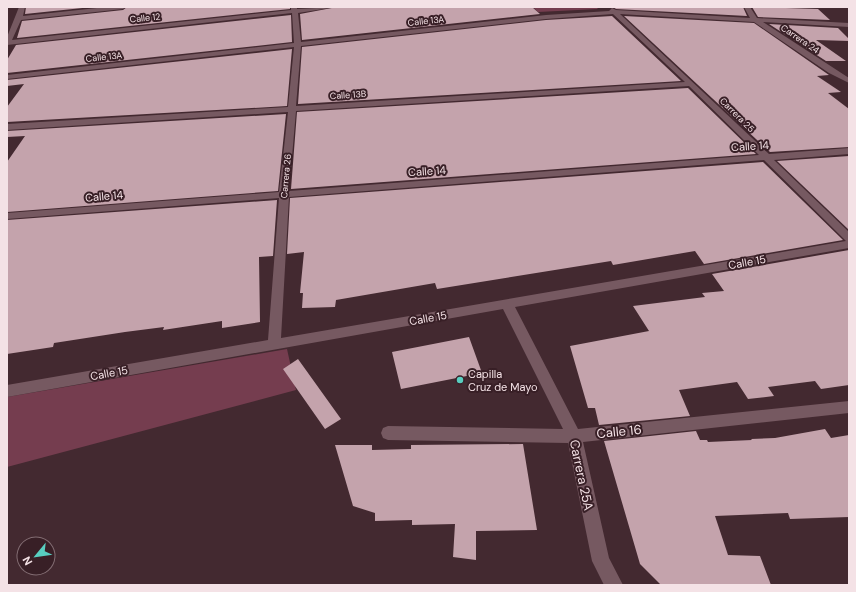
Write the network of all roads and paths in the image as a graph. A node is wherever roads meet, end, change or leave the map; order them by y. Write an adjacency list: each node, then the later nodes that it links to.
1 (22, 7): 7 (street)
2 (123, 7): 7 (street)
3 (333, 7): 5 (street, Calle 12)
4 (747, 7): 8 (street, Carrera 24)
5 (295, 9): 10 (street, Calle 12); 11 (street, Carrera 26)
6 (611, 10): 8 (street, Calle 13A); 11 (street, Calle 13A); 16 (street, Carrera 25)
7 (19, 18): 10 (street)
8 (754, 19): 9 (street, Calle 13A); 13 (street, Carrera 24)
9 (849, 25)
10 (8, 42)
11 (298, 45): 14 (street, Calle 13A); 17 (street, Carrera 26)
12 (849, 70): 13 (street)
13 (832, 71): 15 (street, Carrera 24)
14 (7, 77)
15 (849, 81)
16 (691, 84): 17 (street, Calle 13B); 20 (street, Carrera 25)
17 (292, 108): 18 (street, Calle 13B); 21 (street, Carrera 26)
18 (7, 127)
19 (849, 151): 20 (street, Calle 14)
20 (765, 157): 21 (street, Calle 14); 23 (street, Carrera 25)
21 (284, 194): 22 (street, Calle 14); 26 (street, Carrera 26)
22 (7, 216)
23 (849, 238)
24 (849, 244): 25 (street, Calle 15)
25 (507, 304): 26 (street, Calle 15); 30 (street, Carrera 25A)
26 (274, 345): 27 (street, Calle 15)
27 (7, 391)
28 (849, 407): 30 (street, Calle 16)
29 (388, 434): 30 (street, Calle 16)
30 (574, 436): 31 (street, Carrera 25A)
31 (614, 585)

